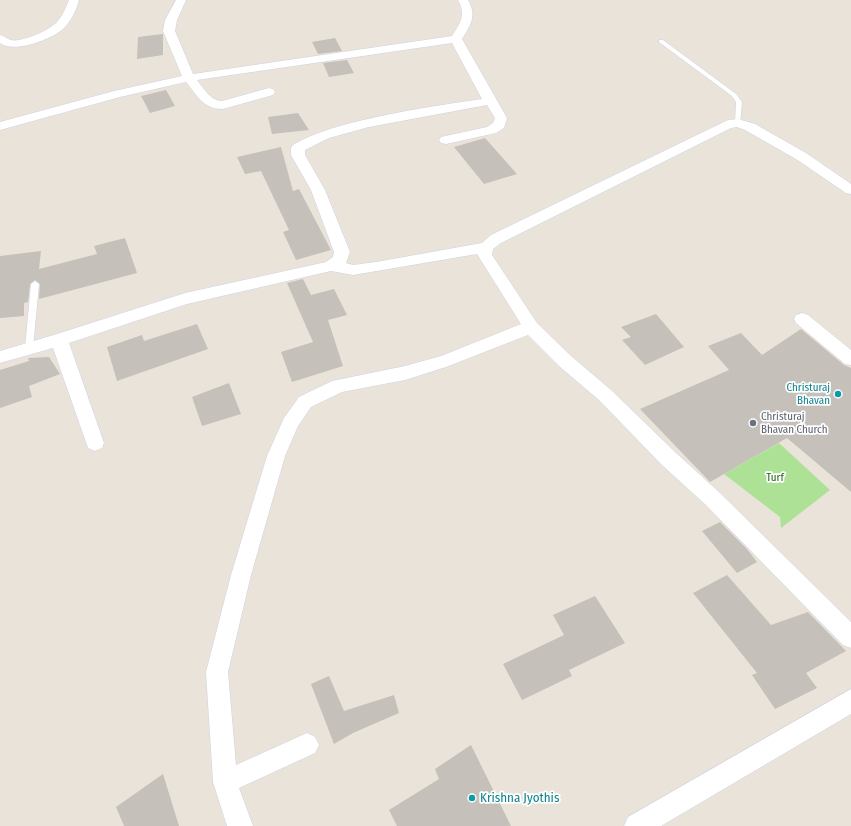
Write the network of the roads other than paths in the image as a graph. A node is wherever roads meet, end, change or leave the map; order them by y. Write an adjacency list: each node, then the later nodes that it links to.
1 (74, 0): 4 (street)
2 (181, 0): 7 (street)
3 (463, 0): 5 (street)
4 (0, 38)
5 (456, 39): 7 (street); 9 (street)
6 (661, 41): 10 (lane)
7 (189, 78): 8 (street); 11 (street)
8 (269, 92)
9 (490, 101): 12 (street); 15 (street)
10 (738, 123): 13 (street); 14 (street)
11 (0, 126)
12 (446, 140)
13 (851, 190)
14 (486, 247): 15 (street); 18 (street)
15 (331, 266): 19 (street)
16 (35, 284): 20 (lane)
17 (802, 319): 22 (street)
18 (531, 327): 24 (street); 27 (street)
19 (59, 340): 20 (street); 23 (street)
20 (30, 348): 21 (street)
21 (0, 357)
22 (851, 359)
23 (96, 443)
24 (851, 637)
25 (851, 701): 29 (street)
26 (307, 745): 27 (street)
27 (225, 782): 28 (street)
28 (240, 826)
29 (637, 826)

